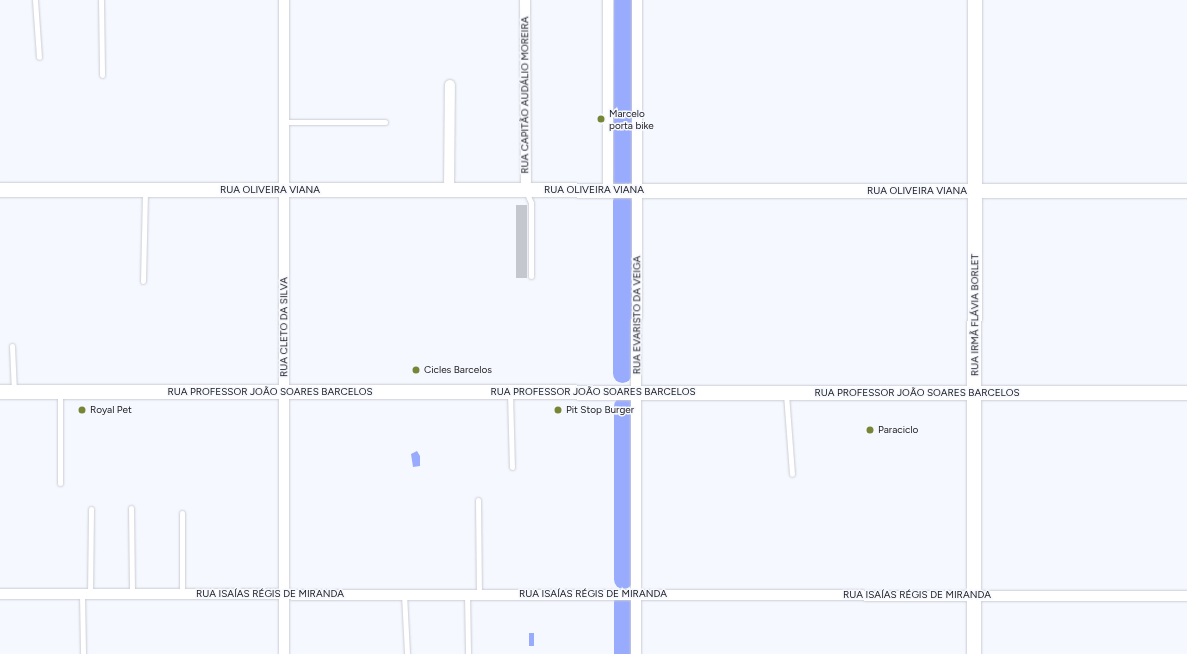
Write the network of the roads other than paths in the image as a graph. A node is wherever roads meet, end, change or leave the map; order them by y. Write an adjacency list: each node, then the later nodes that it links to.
1 (35, 0): 8 (lane)
2 (101, 0): 9 (lane)
3 (284, 0): 11 (street, RUA CLETO DA SILVA)
4 (525, 0): 17 (street, RUA CAPITÃO AUDÁLIO MOREIRA)
5 (608, 0): 18 (street)
6 (637, 0): 19 (street, RUA EVARISTO DA VEIGA)
7 (975, 0): 20 (main road, RUA IRMÃ FLÁVIA BORLET)
8 (39, 57)
9 (102, 75)
10 (450, 85): 16 (street)
11 (284, 122): 12 (lane); 15 (street, RUA CLETO DA SILVA)
12 (385, 122)
13 (0, 190): 14 (main road, RUA OLIVEIRA VIANA)
14 (145, 190): 15 (main road, RUA OLIVEIRA VIANA); 23 (lane)
15 (284, 190): 16 (main road, RUA OLIVEIRA VIANA); 27 (street, RUA CLETO DA SILVA)
16 (449, 190): 17 (main road, RUA OLIVEIRA VIANA)
17 (526, 190): 18 (main road, RUA OLIVEIRA VIANA); 22 (lane)
18 (608, 190): 19 (main road, RUA OLIVEIRA VIANA)
19 (637, 190): 20 (main road, RUA OLIVEIRA VIANA); 29 (street, RUA EVARISTO DA VEIGA)
20 (975, 191): 21 (main road, RUA OLIVEIRA VIANA); 31 (main road, RUA IRMÃ FLÁVIA BORLET)
21 (1187, 191)
22 (532, 276)
23 (143, 282)
24 (12, 346): 25 (lane)
25 (7, 392): 26 (main road, RUA PROFESSOR JOÃO SOARES BARCELOS)
26 (60, 392): 27 (main road, RUA PROFESSOR JOÃO SOARES BARCELOS); 35 (lane)
27 (284, 392): 28 (main road, RUA PROFESSOR JOÃO SOARES BARCELOS); 44 (street, RUA CLETO DA SILVA)
28 (510, 392): 29 (main road, RUA PROFESSOR JOÃO SOARES BARCELOS); 33 (lane)
29 (637, 392): 30 (main road, RUA PROFESSOR JOÃO SOARES BARCELOS); 48 (street, RUA EVARISTO DA VEIGA)
30 (786, 392): 31 (main road, RUA PROFESSOR JOÃO SOARES BARCELOS); 34 (lane)
31 (975, 393): 32 (main road, RUA PROFESSOR JOÃO SOARES BARCELOS); 49 (main road, RUA IRMÃ FLÁVIA BORLET)
32 (1187, 393)
33 (512, 467)
34 (792, 474)
35 (60, 483)
36 (478, 500): 47 (lane)
37 (132, 508): 42 (lane)
38 (91, 509): 41 (lane)
39 (182, 513): 43 (lane)
40 (0, 594): 41 (street, RUA ISAÍAS RÉGIS DE MIRANDA)
41 (86, 594): 42 (street, RUA ISAÍAS RÉGIS DE MIRANDA); 51 (lane)
42 (132, 594): 43 (street, RUA ISAÍAS RÉGIS DE MIRANDA)
43 (182, 594): 44 (street, RUA ISAÍAS RÉGIS DE MIRANDA)
44 (284, 594): 45 (street, RUA ISAÍAS RÉGIS DE MIRANDA); 52 (street, RUA CLETO DA SILVA)
45 (404, 594): 46 (street, RUA ISAÍAS RÉGIS DE MIRANDA); 53 (lane)
46 (466, 594): 47 (street, RUA ISAÍAS RÉGIS DE MIRANDA); 54 (lane)
47 (479, 594): 48 (street, RUA ISAÍAS RÉGIS DE MIRANDA)
48 (636, 595): 49 (street, RUA ISAÍAS RÉGIS DE MIRANDA); 55 (street, RUA EVARISTO DA VEIGA)
49 (974, 595): 50 (street, RUA ISAÍAS RÉGIS DE MIRANDA); 56 (main road, RUA IRMÃ FLÁVIA BORLET)
50 (1187, 596)
51 (83, 654)
52 (284, 654)
53 (407, 654)
54 (468, 654)
55 (636, 654)
56 (974, 654)

